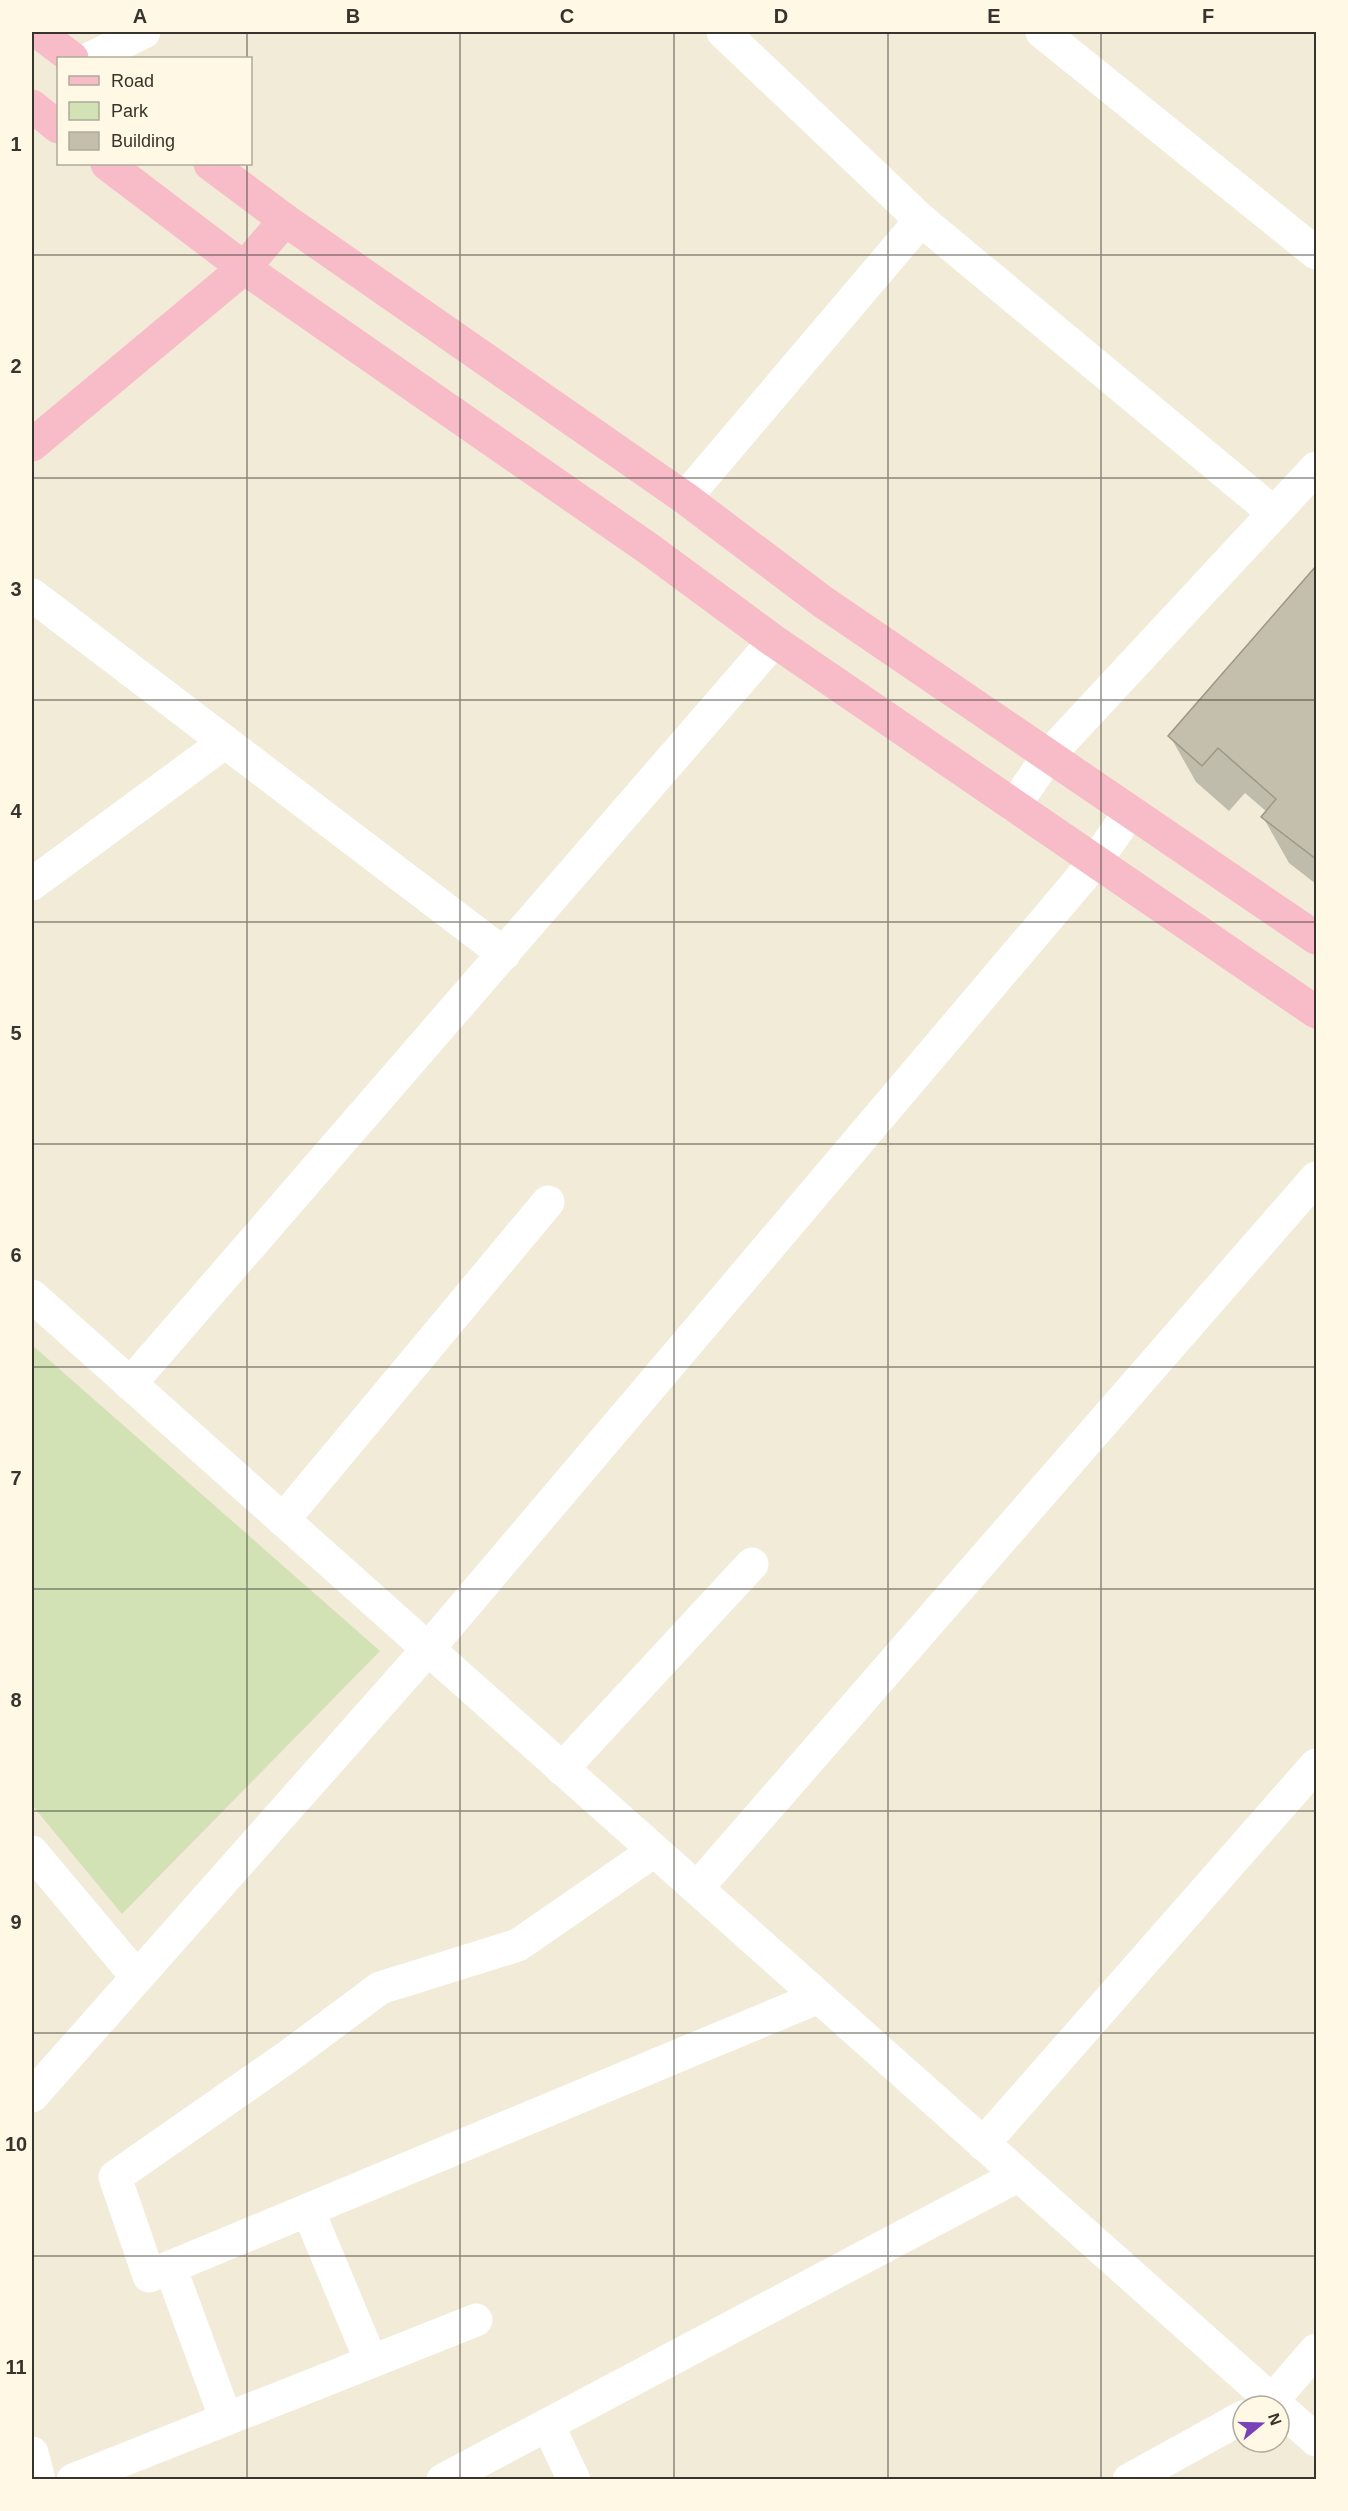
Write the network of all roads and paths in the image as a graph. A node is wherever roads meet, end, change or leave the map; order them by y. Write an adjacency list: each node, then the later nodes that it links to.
1 (38, 32): 5 (main road)
2 (144, 32): 6 (street)
3 (723, 32): 12 (street)
4 (1042, 32): 13 (street)
5 (71, 57)
6 (93, 57)
7 (32, 106): 8 (main road)
8 (57, 126)
9 (108, 165): 14 (main road)
10 (211, 165): 11 (main road)
11 (285, 220): 14 (main road); 17 (main road)
12 (921, 220): 17 (street); 18 (street)
13 (1317, 253)
14 (244, 268): 15 (main road); 20 (main road)
15 (32, 445)
16 (1317, 468): 18 (street)
17 (685, 498): 22 (main road)
18 (1274, 513): 22 (street)
19 (32, 595): 21 (street)
20 (774, 641): 23 (main road); 28 (street)
21 (225, 742): 26 (street); 28 (street)
22 (1049, 755): 23 (street); 24 (main road)
23 (1014, 806): 25 (main road)
24 (1130, 812): 25 (street); 27 (main road)
25 (1095, 862): 29 (main road); 36 (street)
26 (32, 884)
27 (1317, 938)
28 (504, 954): 33 (street)
29 (1317, 1012)
30 (1317, 1178): 41 (street)
31 (548, 1203): 34 (street)
32 (32, 1296): 33 (street)
33 (129, 1384): 34 (street)
34 (283, 1520): 36 (street)
35 (752, 1564): 38 (street)
36 (428, 1649): 38 (street); 42 (street)
37 (1317, 1765): 45 (street)
38 (562, 1769): 39 (street)
39 (654, 1851): 41 (street); 48 (street)
40 (32, 1852): 42 (street)
41 (697, 1888): 43 (street)
42 (137, 1977): 44 (street)
43 (819, 1997): 45 (street); 47 (street)
44 (32, 2096)
45 (983, 2144): 46 (street)
46 (1019, 2175): 52 (street); 57 (street)
47 (308, 2210): 48 (street); 51 (street)
48 (170, 2267): 54 (street)
49 (476, 2320): 51 (street)
50 (1317, 2350): 53 (street)
51 (371, 2361): 54 (street)
52 (1261, 2394)
53 (1282, 2394)
54 (226, 2419): 61 (street)
55 (1291, 2419): 58 (street)
56 (1231, 2424): 64 (street)
57 (548, 2425): 62 (street); 63 (street)
58 (1317, 2440)
59 (32, 2453): 60 (street)
60 (39, 2480)
61 (73, 2480)
62 (443, 2480)
63 (574, 2480)
64 (1129, 2480)

